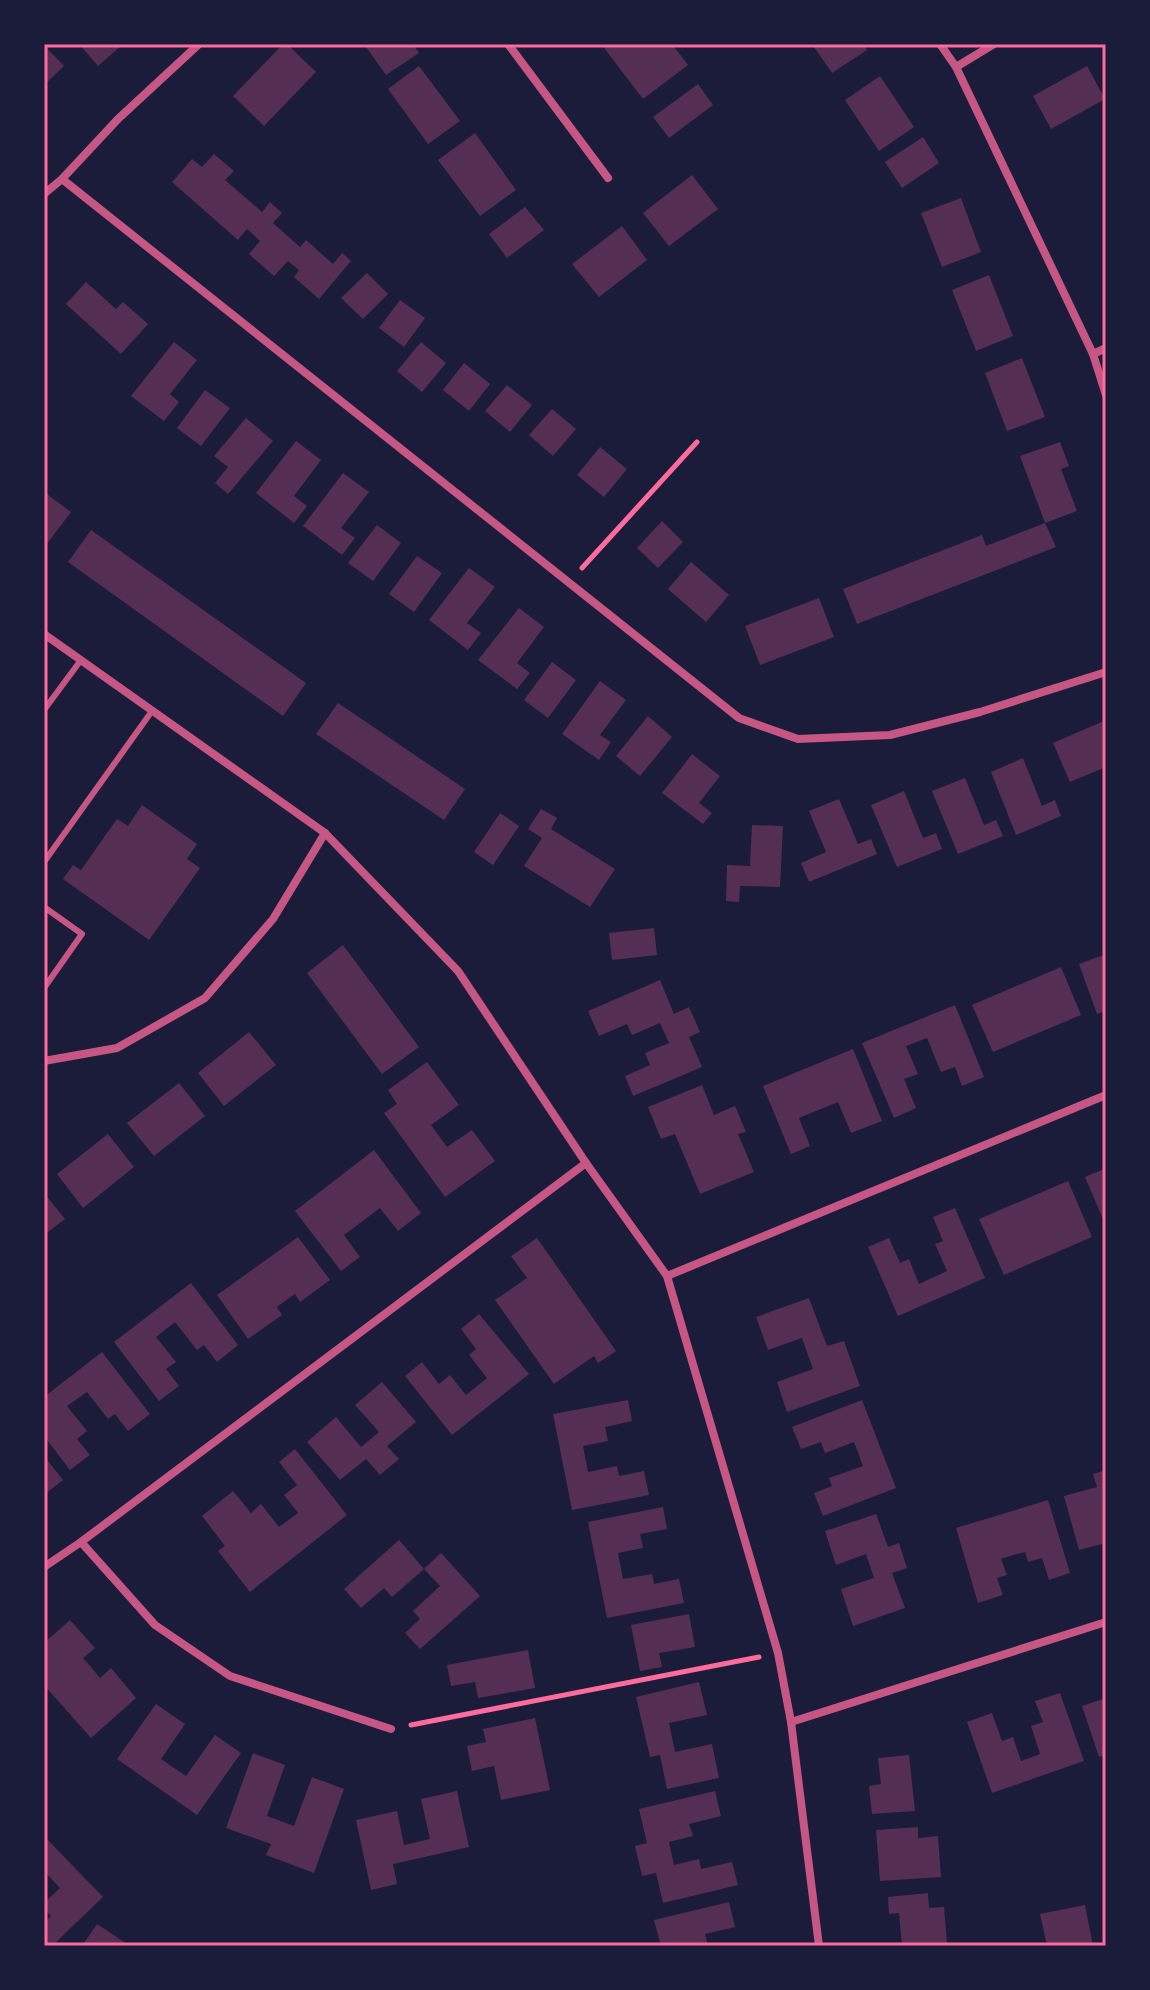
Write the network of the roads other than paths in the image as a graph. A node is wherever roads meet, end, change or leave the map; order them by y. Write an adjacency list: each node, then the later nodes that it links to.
1 (199, 44): 7 (street)
2 (508, 44): 6 (street)
3 (940, 44): 5 (street)
4 (994, 44): 5 (street)
5 (956, 67): 10 (street)
6 (608, 178)
7 (62, 179): 8 (street); 14 (street)
8 (44, 194)
9 (1106, 348): 10 (street)
10 (1093, 354): 11 (street)
11 (1106, 395)
12 (44, 634): 13 (street)
13 (81, 660): 15 (lane); 16 (street)
14 (1106, 672)
15 (44, 710)
16 (152, 711): 17 (street); 18 (lane)
17 (325, 833): 21 (street); 23 (street)
18 (44, 862)
19 (44, 907): 20 (lane)
20 (44, 988)
21 (44, 1061)
22 (1106, 1095): 24 (street)
23 (586, 1163): 24 (street); 25 (street)
24 (667, 1276): 28 (street)
25 (81, 1542): 26 (street); 29 (street)
26 (44, 1567)
27 (1106, 1622): 28 (street)
28 (791, 1722): 30 (street)
29 (391, 1729)
30 (819, 1946)

